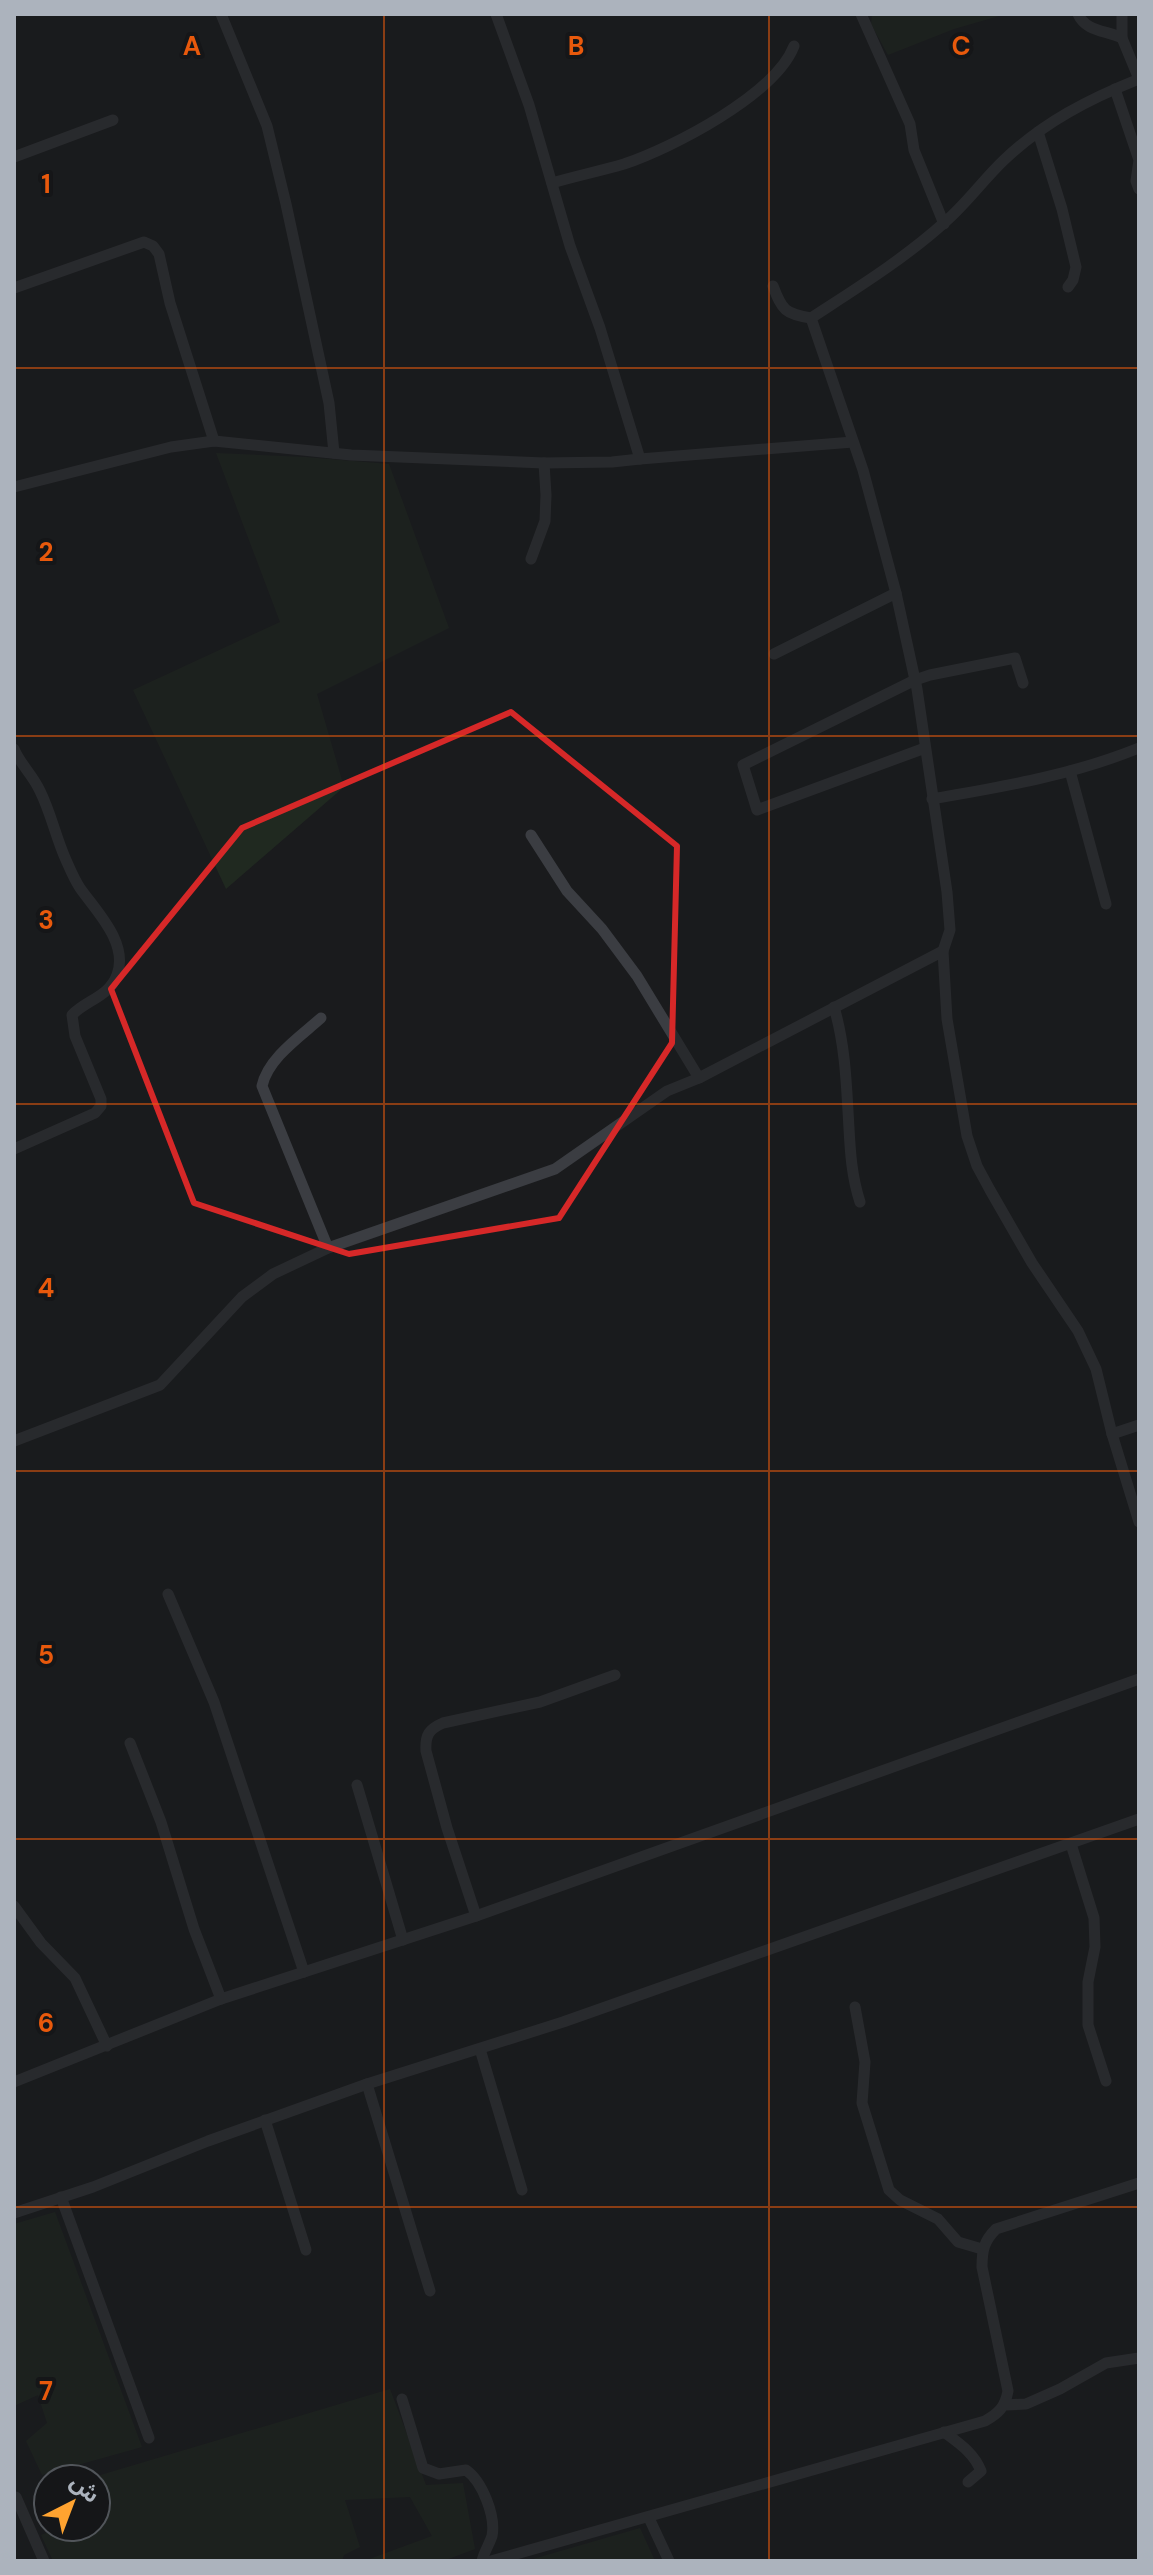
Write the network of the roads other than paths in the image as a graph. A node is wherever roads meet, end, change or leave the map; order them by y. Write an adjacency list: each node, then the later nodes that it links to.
1 (221, 14): 22 (street)
2 (496, 14): 13 (street)
3 (861, 14): 15 (street)
4 (1078, 14): 6 (street)
5 (1122, 14): 6 (street)
6 (1122, 38): 8 (street)
7 (794, 46): 13 (street)
8 (1139, 79): 9 (street)
9 (1115, 89): 11 (street); 14 (street)
10 (113, 120): 12 (street)
11 (1038, 132): 15 (street); 17 (street)
12 (14, 157)
13 (552, 183): 23 (street)
14 (1139, 189)
15 (944, 224): 19 (street)
16 (773, 286): 19 (street)
17 (1068, 287)
18 (14, 288): 20 (street)
19 (811, 318): 21 (street)
20 (214, 441): 22 (street); 25 (street)
21 (853, 442): 23 (street); 27 (street)
22 (334, 453): 24 (street)
23 (640, 459): 24 (street)
24 (544, 463): 26 (street)
25 (14, 487)
26 (531, 559)
27 (896, 593): 28 (street); 29 (street)
28 (774, 654)
29 (915, 680): 30 (street); 31 (street); 31 (street)
30 (1023, 683)
31 (925, 748): 35 (street)
32 (1139, 748): 34 (street)
33 (14, 749): 42 (street)
34 (1070, 771): 35 (street); 37 (street)
35 (932, 799): 38 (street)
36 (531, 835): 41 (street)
37 (1106, 904)
38 (943, 951): 39 (street); 46 (street)
39 (834, 1007): 41 (street); 43 (street)
40 (321, 1018): 44 (street)
41 (699, 1078): 44 (street)
42 (14, 1149)
43 (860, 1202)
44 (328, 1248): 47 (street)
45 (1139, 1425): 46 (street)
46 (1112, 1434): 48 (street)
47 (14, 1441)
48 (1139, 1522)
49 (168, 1594): 59 (street)
50 (615, 1675): 57 (street)
51 (1139, 1679): 57 (street)
52 (130, 1743): 60 (street)
53 (357, 1785): 58 (street)
54 (1139, 1819): 55 (street)
55 (1071, 1844): 63 (street); 64 (street)
56 (14, 1906): 62 (street)
57 (476, 1916): 58 (street)
58 (403, 1940): 59 (street)
59 (304, 1972): 60 (street)
60 (221, 1999): 62 (street)
61 (855, 2007): 72 (street)
62 (107, 2046): 65 (street)
63 (480, 2049): 66 (street); 69 (street)
64 (1106, 2081)
65 (14, 2082)
66 (367, 2084): 67 (street); 74 (street)
67 (265, 2120): 70 (street); 73 (street)
68 (1139, 2183): 72 (street)
69 (522, 2190)
70 (61, 2197): 71 (street); 79 (street)
71 (14, 2213)
72 (982, 2249): 77 (street)
73 (306, 2250)
74 (430, 2291)
75 (1139, 2358): 77 (street)
76 (402, 2399): 84 (street)
77 (1005, 2405): 78 (street)
78 (944, 2432): 80 (street); 82 (street)
79 (149, 2438)
80 (968, 2482)
81 (16, 2497): 83 (street)
82 (649, 2518): 85 (street); 86 (street)
83 (44, 2561)
84 (482, 2561)
85 (491, 2561)
86 (669, 2561)

